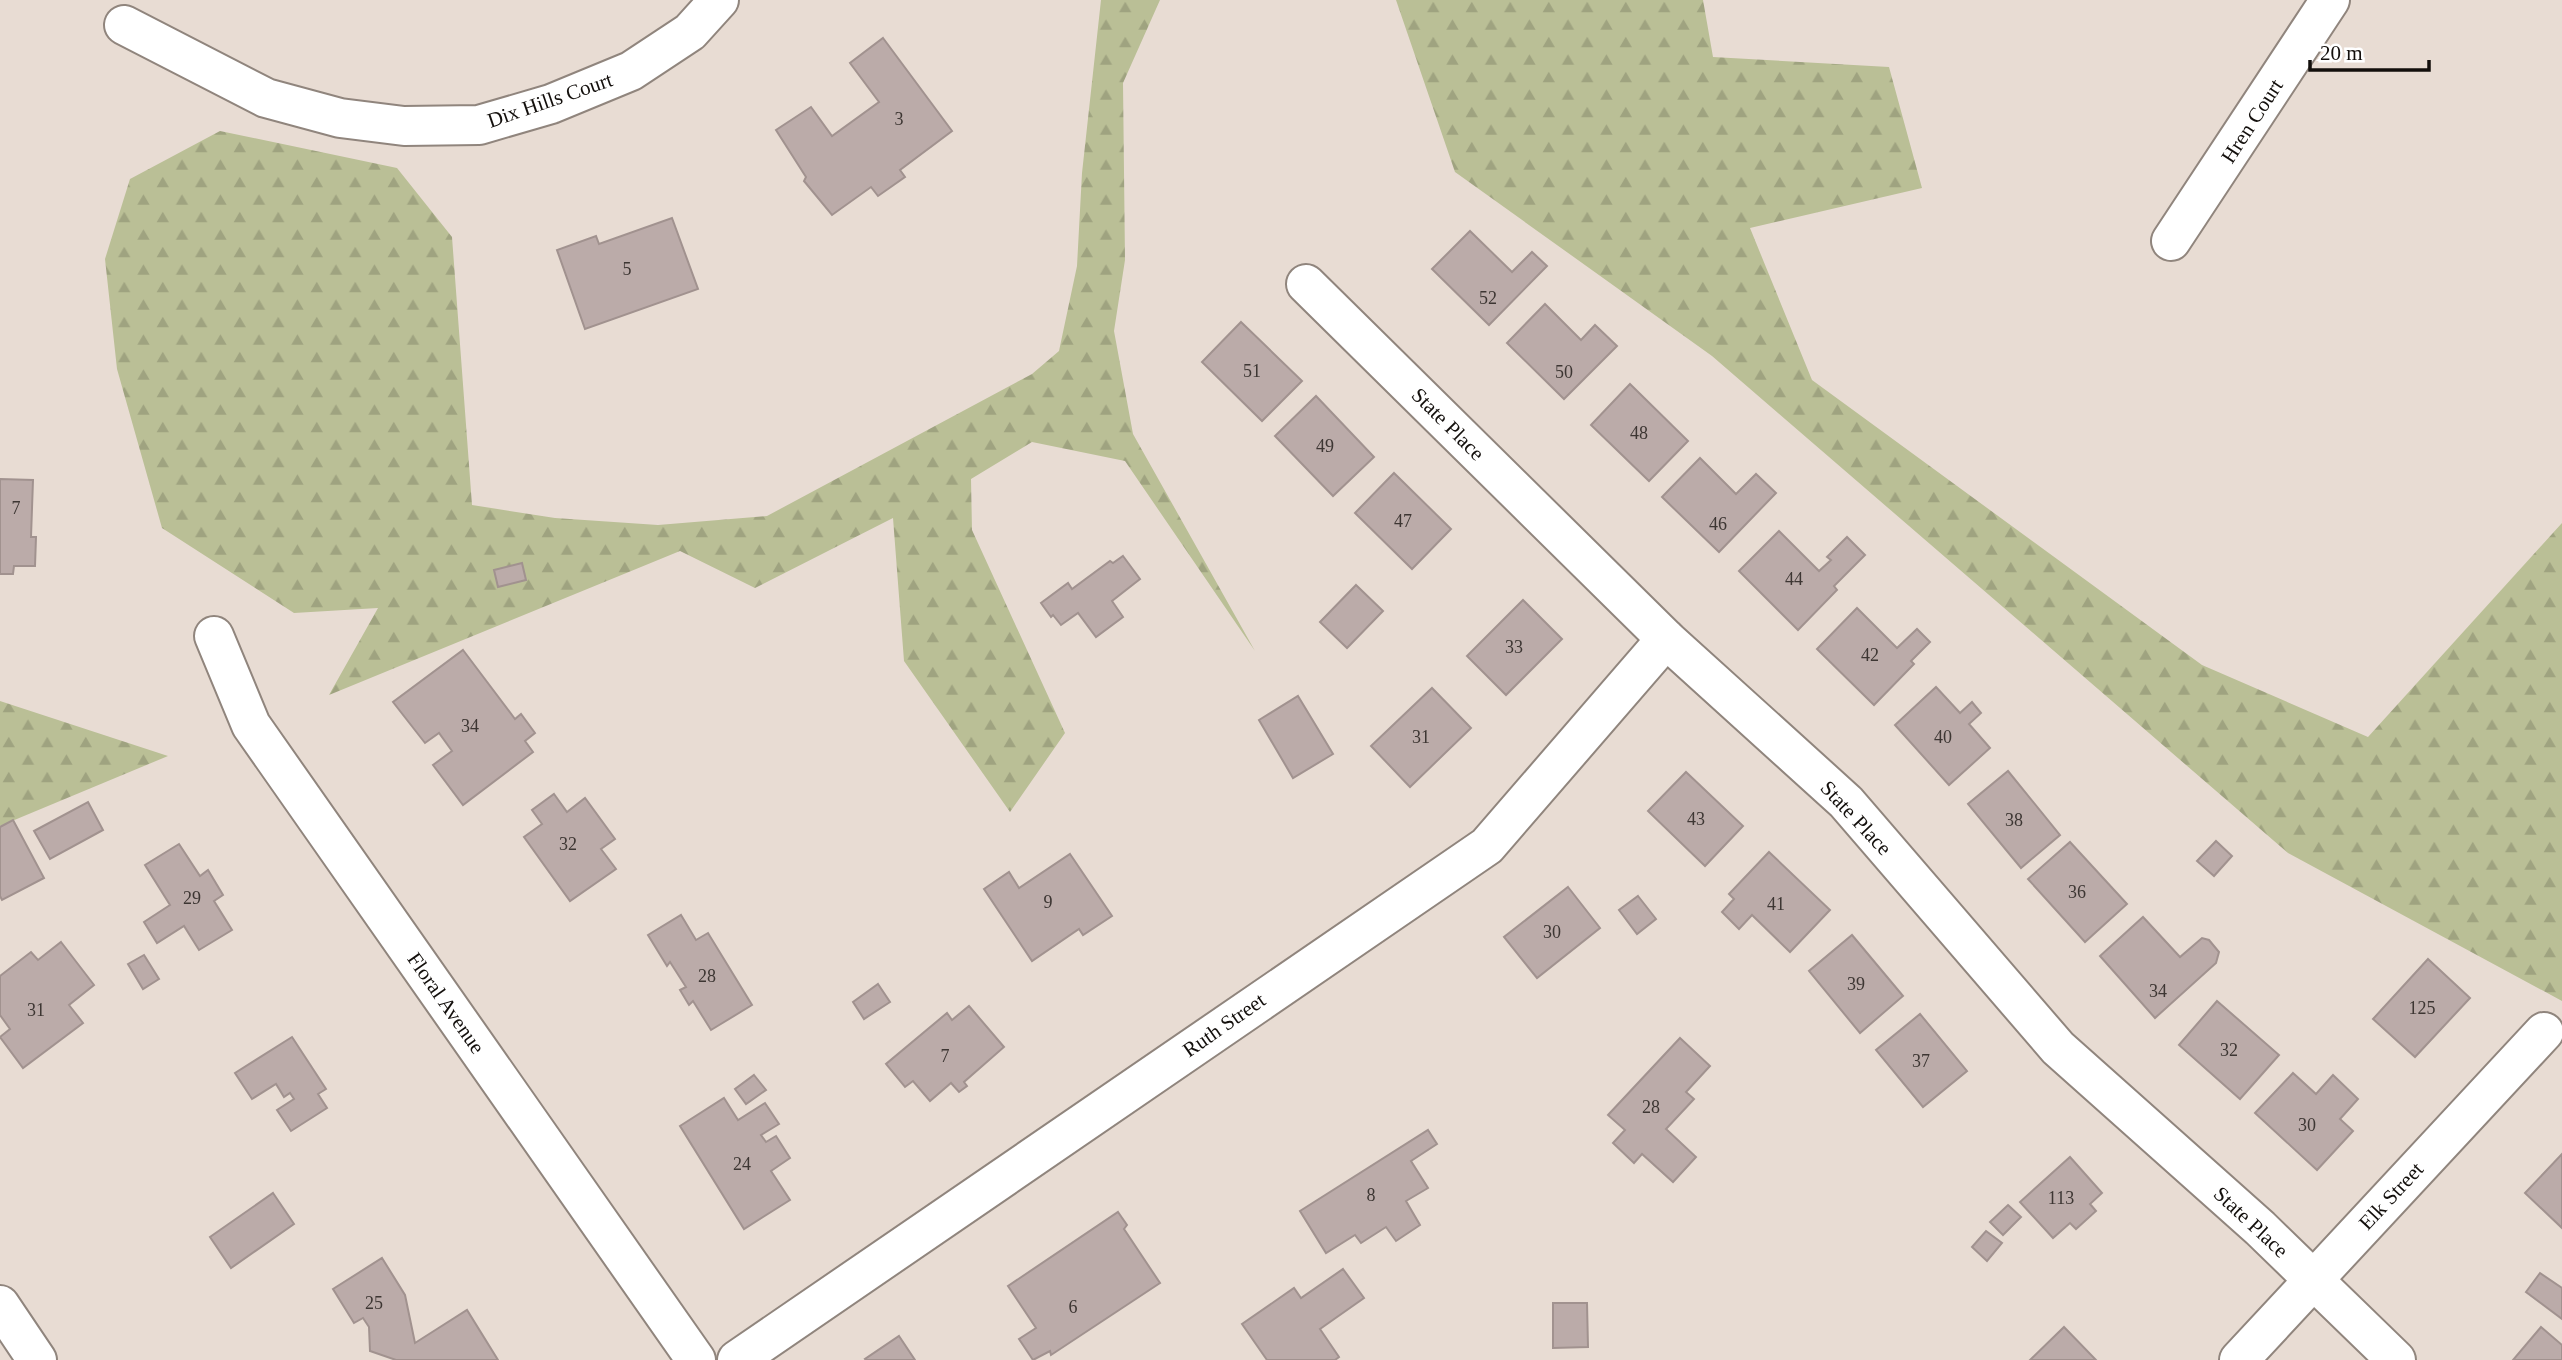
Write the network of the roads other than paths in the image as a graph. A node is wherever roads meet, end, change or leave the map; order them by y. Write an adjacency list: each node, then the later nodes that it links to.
1 (719, 0): 3 (street, Dix Hills Court)
2 (2330, 0): 4 (street, Hren Court)
3 (124, 25)
4 (2171, 241)
5 (1306, 284): 7 (street, State Place)
6 (214, 636): 12 (street, Floral Avenue)
7 (1666, 639): 9 (street, State Place); 13 (street, Ruth Street)
8 (2544, 1032): 9 (street, Elk Street)
9 (2313, 1280): 14 (street, Elk Street); 15 (street, State Place)
10 (0, 1305): 11 (street)
11 (37, 1360)
12 (696, 1360)
13 (737, 1360)
14 (2239, 1360)
15 (2396, 1360)

